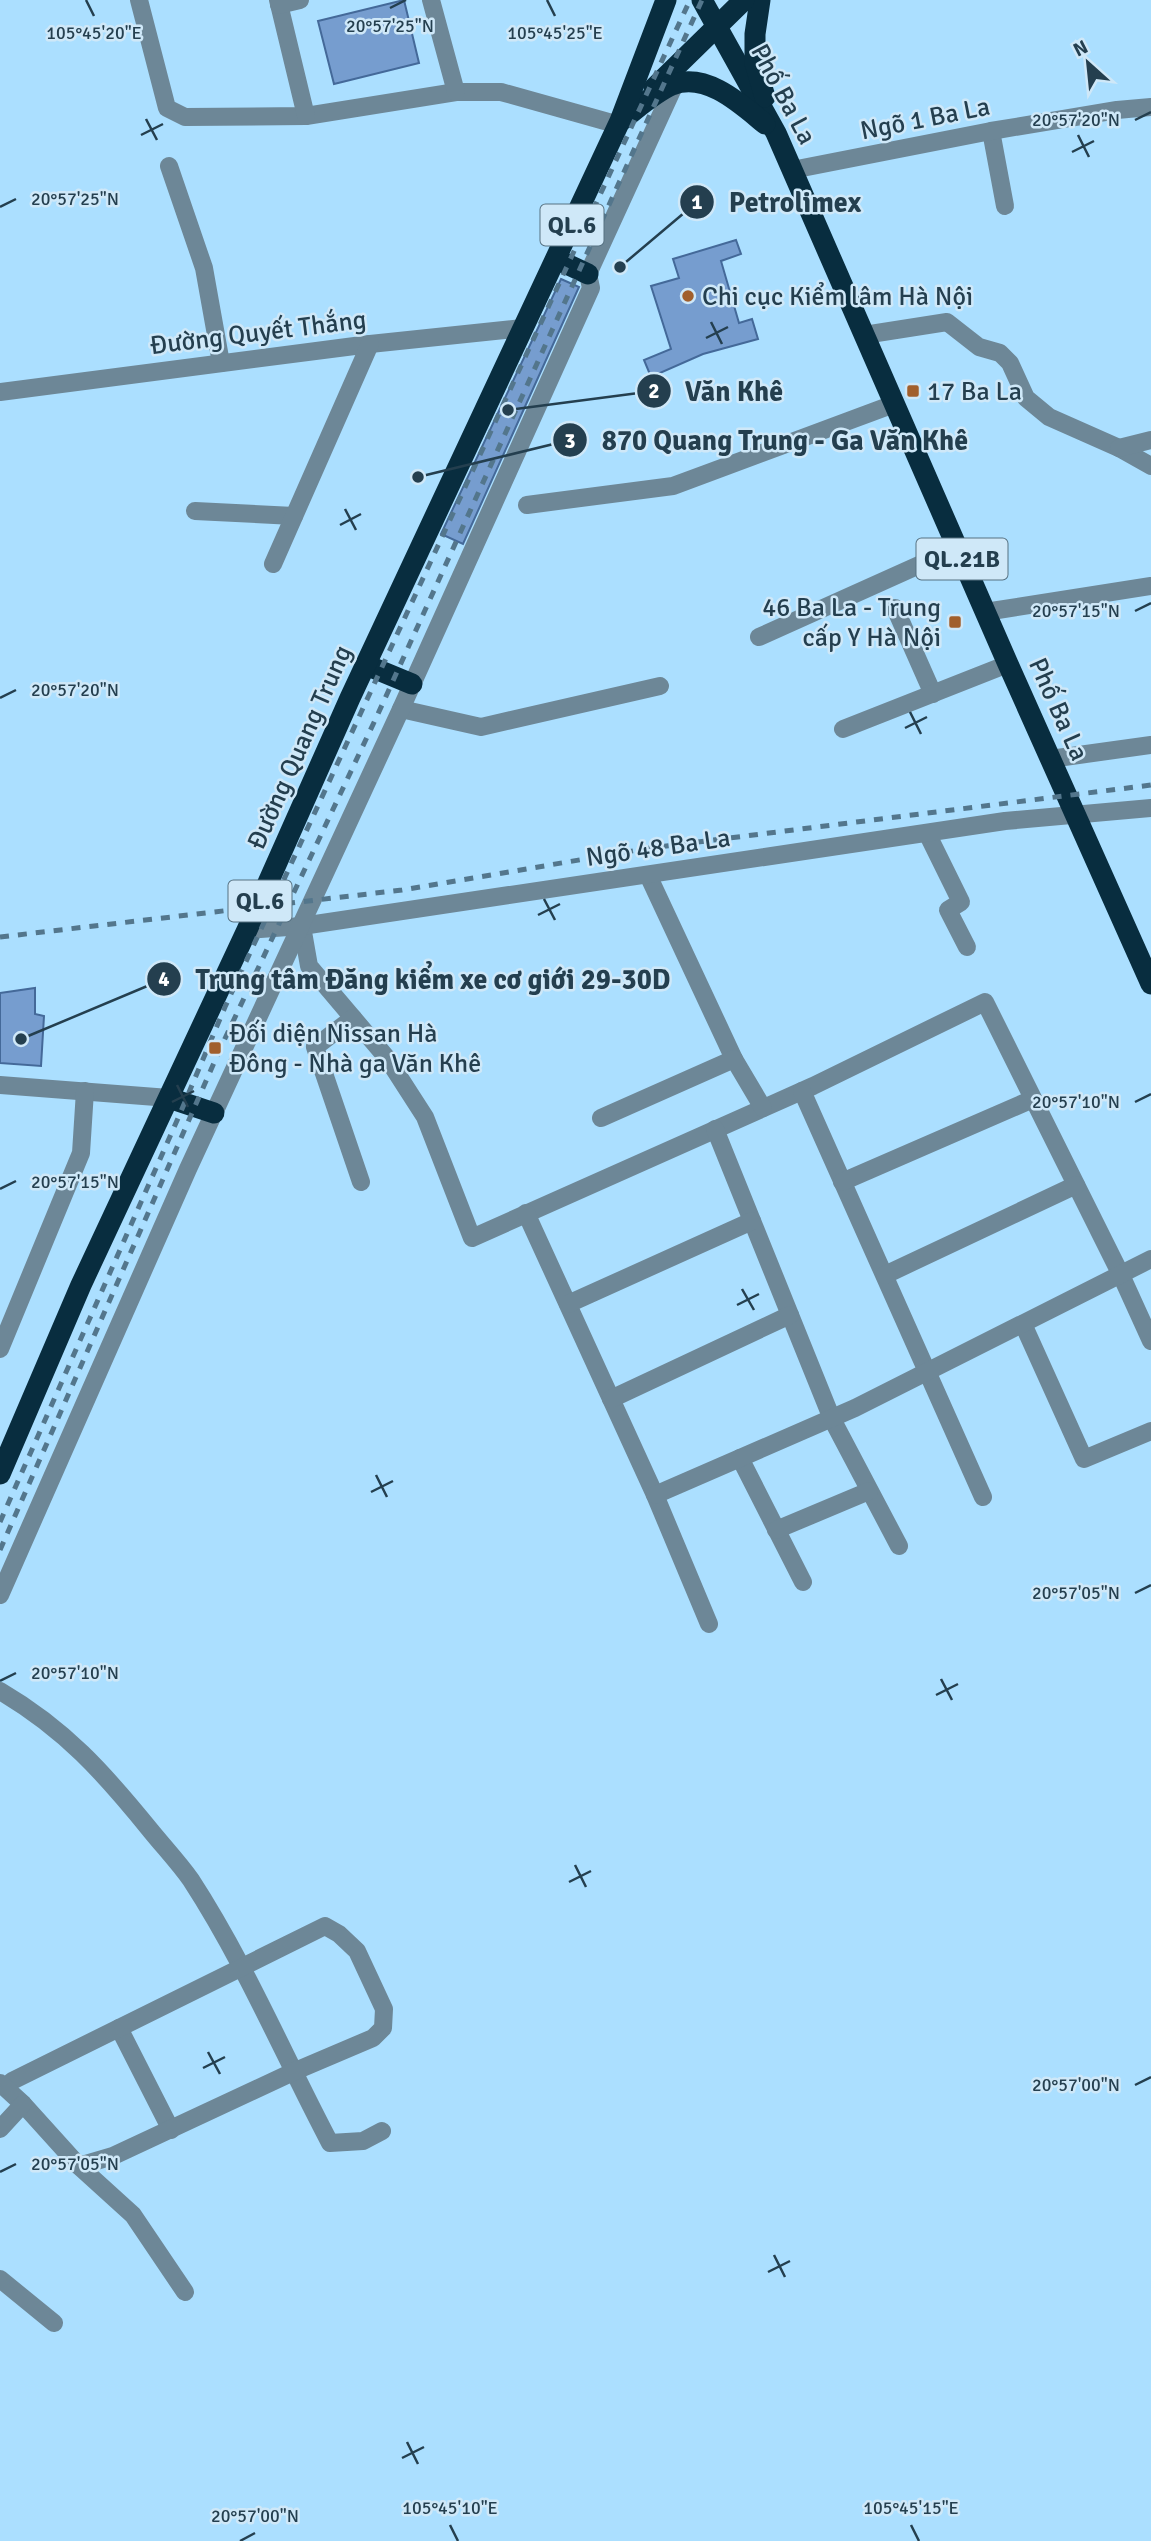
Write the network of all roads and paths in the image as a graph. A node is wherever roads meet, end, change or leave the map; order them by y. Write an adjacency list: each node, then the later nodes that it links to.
1 (139, 0): 13 (street)
2 (300, 0): 8 (street)
3 (431, 0): 11 (street)
4 (666, 0): 14 (highway, Đường Quang Trung / QL.6)
5 (702, 0): 9 (highway, Phố Ba La / QL.21B)
6 (744, 0): 9 (highway, Đường Quang Trung / QL.6)
7 (760, 0): 16 (highway)
8 (279, 2): 13 (street)
9 (716, 27): 14 (highway, Đường Quang Trung / QL.6); 16 (highway, Phố Ba La / QL.21B)
10 (675, 84): 14 (highway); 16 (highway); 21 (street)
11 (456, 92): 13 (street); 14 (street)
12 (1151, 107): 15 (street, Ngõ 1 Ba La)
13 (306, 116)
14 (620, 123): 20 (highway, Đường Quang Trung / QL.6)
15 (991, 131): 18 (street, Ngõ 1 Ba La); 19 (street)
16 (776, 133): 18 (highway, Phố Ba La / QL.21B)
17 (169, 166): 25 (street)
18 (792, 170): 23 (highway, Phố Ba La / QL.21B)
19 (1005, 206)
20 (555, 259): 21 (highway); 22 (highway, Đường Quang Trung / QL.6)
21 (588, 274): 42 (street)
22 (523, 328): 24 (street, Đường Quyết Thắng); 41 (highway, Đường Quang Trung / QL.6)
23 (864, 335): 27 (highway, Phố Ba La / QL.21B); 29 (street)
24 (370, 344): 25 (street, Đường Quyết Thắng); 33 (street)
25 (221, 363): 26 (street, Đường Quyết Thắng)
26 (0, 392)
27 (894, 404): 31 (street); 34 (highway, Phố Ba La / QL.21B)
28 (1151, 440): 29 (street)
29 (1119, 448): 30 (street)
30 (1151, 466)
31 (527, 505)
32 (195, 512): 33 (street)
33 (294, 516): 35 (street)
34 (957, 548): 38 (highway, Phố Ba La / QL.21B); 39 (street)
35 (274, 564)
36 (1151, 586): 38 (street)
37 (895, 608): 44 (street)
38 (985, 612): 40 (highway, Phố Ba La / QL.21B)
39 (759, 637)
40 (1007, 664): 44 (street); 48 (highway, Phố Ba La / QL.21B)
41 (366, 666): 42 (highway); 54 (highway, Đường Quang Trung / QL.6)
42 (412, 684): 45 (street)
43 (660, 686): 45 (street)
44 (933, 694): 46 (street)
45 (401, 709): 53 (street)
46 (843, 729)
47 (1151, 745): 48 (street)
48 (1050, 759): 50 (highway, Phố Ba La / QL.21B)
49 (1151, 808): 50 (street, Ngõ 48 Ba La)
50 (1076, 814): 51 (street, Ngõ 48 Ba La); 56 (highway, Phố Ba La / QL.21B)
51 (927, 833): 52 (street, Ngõ 48 Ba La); 55 (street)
52 (648, 875): 53 (street, Ngõ 48 Ba La); 58 (street)
53 (302, 926): 54 (street, Ngõ 48 Ba La); 57 (street); 65 (street)
54 (247, 930): 62 (highway, Đường Quang Trung / QL.6)
55 (967, 947)
56 (1151, 984)
57 (353, 1018): 68 (street); 71 (street)
58 (734, 1059): 64 (street); 66 (street)
59 (0, 1085): 61 (street)
60 (802, 1090): 63 (street); 64 (street); 69 (street)
61 (85, 1091): 62 (street); 80 (street)
62 (169, 1098): 65 (highway); 86 (highway, Đường Quang Trung / QL.6)
63 (1033, 1099): 69 (street); 70 (street)
64 (763, 1108): 67 (street)
65 (214, 1113): 93 (street)
66 (601, 1118)
67 (715, 1129): 71 (street); 72 (street)
68 (362, 1182)
69 (842, 1182): 74 (street)
70 (1076, 1185): 74 (street); 75 (street)
71 (526, 1213): 76 (street)
72 (752, 1221): 76 (street); 77 (street)
73 (1151, 1259): 75 (street)
74 (885, 1275): 81 (street)
75 (1121, 1275): 78 (street); 79 (street)
76 (568, 1304): 82 (street)
77 (790, 1315): 82 (street); 83 (street)
78 (1023, 1324): 81 (street); 84 (street)
79 (1151, 1341)
80 (0, 1349)
81 (926, 1372): 83 (street); 89 (street)
82 (611, 1399): 88 (street)
83 (832, 1419): 85 (street); 87 (street)
84 (1151, 1431)
85 (740, 1458): 88 (street); 90 (street)
86 (0, 1474)
87 (869, 1491): 90 (street); 91 (street)
88 (655, 1495): 94 (street)
89 (983, 1497)
90 (776, 1530): 92 (street)
91 (899, 1546)
92 (803, 1582)
93 (0, 1595)
94 (709, 1624)
95 (0, 1691): 96 (street)
96 (242, 1969): 97 (street); 98 (street); 98 (street)
97 (119, 2028): 99 (street); 102 (street)
98 (293, 2072): 102 (street); 103 (street)
99 (6, 2082): 100 (street)
100 (23, 2104): 101 (street); 104 (street)
101 (0, 2129)
102 (171, 2130): 104 (street)
103 (382, 2131)
104 (79, 2166): 106 (street)
105 (0, 2279): 107 (street)
106 (185, 2292)
107 (54, 2323)

